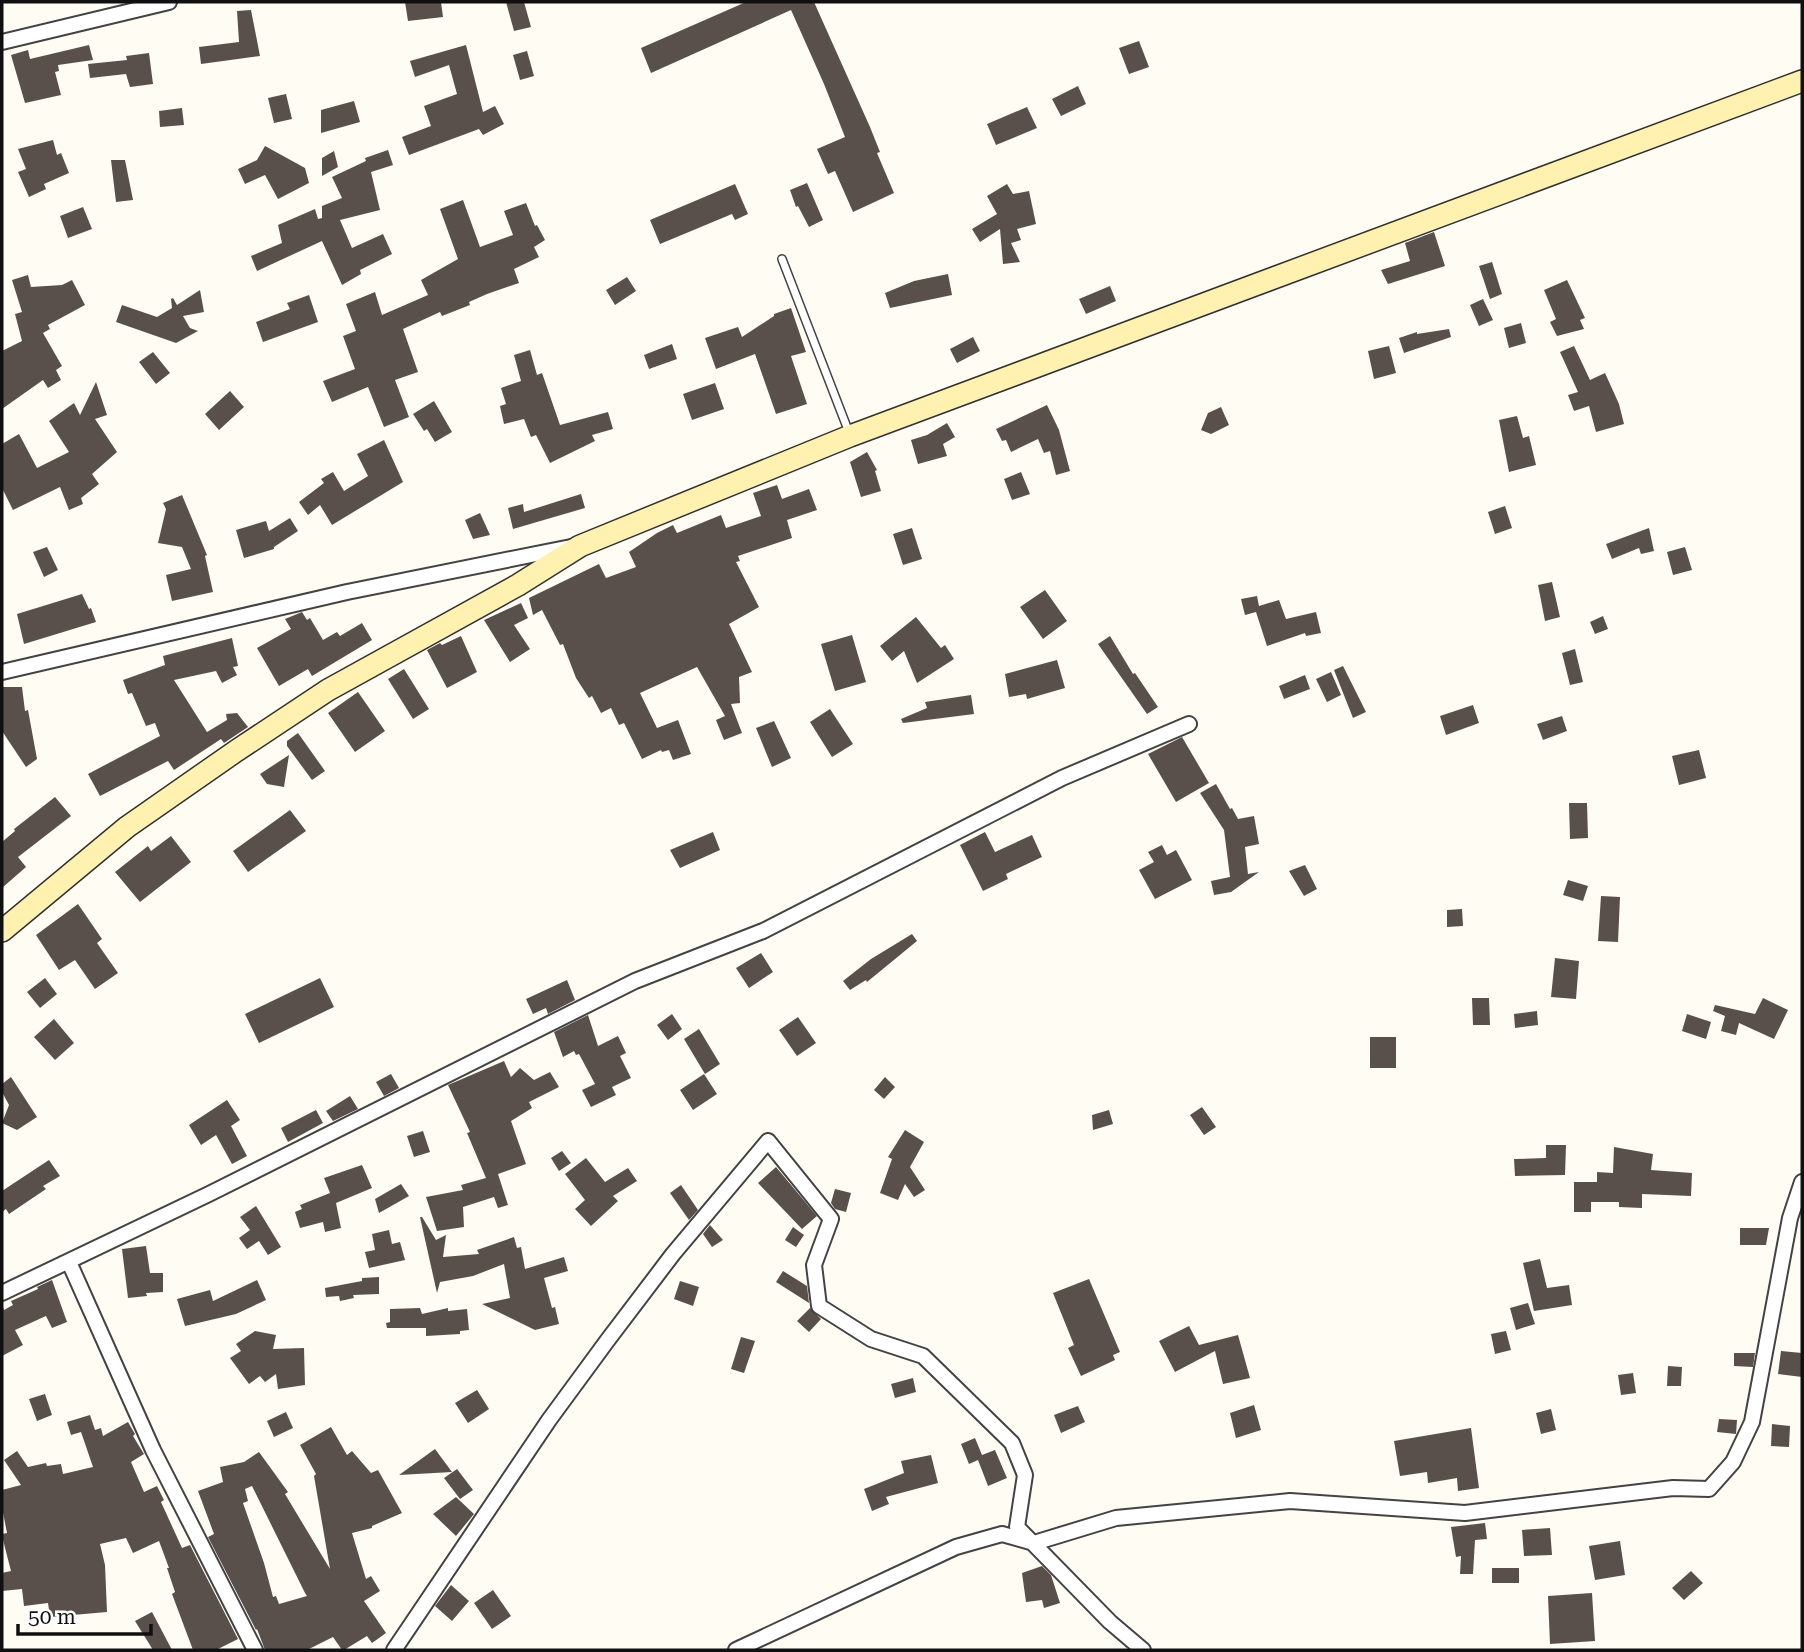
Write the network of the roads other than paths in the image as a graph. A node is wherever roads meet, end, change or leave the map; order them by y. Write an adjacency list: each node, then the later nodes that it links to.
1 (169, 2): 2 (street)
2 (114, 8): 3 (street)
3 (2, 43)
4 (1802, 81): 6 (main road)
5 (782, 259): 6 (lane)
6 (850, 436): 7 (main road)
7 (580, 546): 8 (street); 10 (main road)
8 (2, 672)
9 (1189, 724): 12 (street)
10 (2, 931)
11 (1802, 1182): 14 (street)
12 (69, 1262): 13 (street); 15 (street)
13 (2, 1293)
14 (1034, 1543): 16 (street); 17 (street); 18 (street)
15 (255, 1650)
16 (394, 1650)
17 (736, 1650)
18 (1143, 1650)

